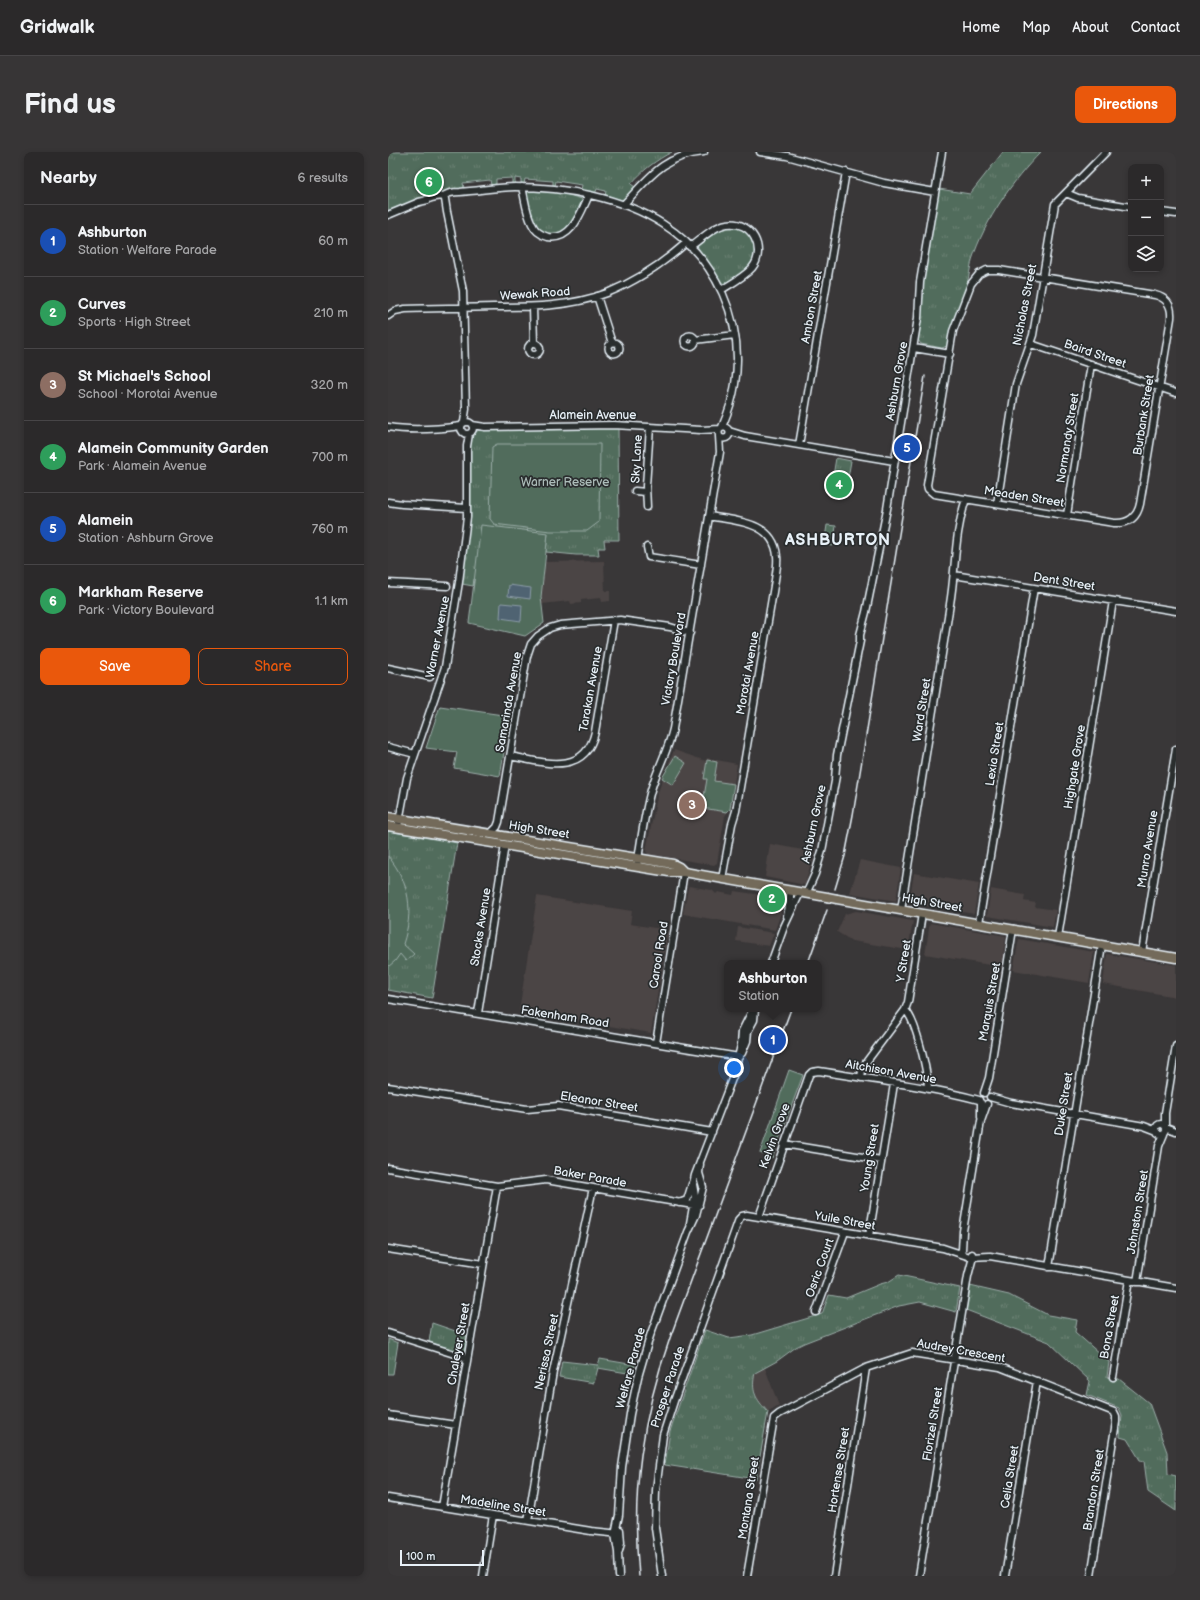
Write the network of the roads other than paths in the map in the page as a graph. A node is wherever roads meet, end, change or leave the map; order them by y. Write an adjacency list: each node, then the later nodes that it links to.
1 (704, 152): 7 (street)
2 (760, 152): 5 (street)
3 (942, 152): 8 (street, Ashburn Grove)
4 (1106, 152): 9 (street, Nicholas Street)
5 (846, 172): 8 (street); 39 (street, Ambon Street)
6 (522, 187): 10 (street, Victory Boulevard); 10 (street); 11 (street, Victory Boulevard)
7 (636, 191): 12 (street); 14 (street)
8 (935, 192): 30 (street, Ashburn Grove)
9 (1066, 193): 13 (street); 19 (street, Nicholas Street)
10 (589, 195): 12 (street, Victory Boulevard)
11 (444, 198): 17 (street, Victory Boulevard); 23 (street, Warner Avenue)
12 (623, 205): 14 (street, Victory Boulevard)
13 (1128, 206)
14 (630, 208): 18 (street, Victory Boulevard)
15 (1164, 212): 16 (street)
16 (1176, 214)
17 (388, 215)
18 (688, 244): 20 (street, Victory Boulevard); 20 (street, Wewak Road); 21 (street, Wewak Road)
19 (1043, 276): 29 (street, Nicholas Street); 31 (street); 33 (street, Burbank Street)
20 (721, 290): 25 (street, Victory Boulevard)
21 (597, 296): 22 (street, Wewak Road); 28 (street)
22 (533, 307): 23 (street, Wewak Road); 27 (street)
23 (464, 308): 24 (street, Wewak Road); 37 (street, Warner Avenue)
24 (388, 316)
25 (735, 335): 26 (street); 38 (street, Victory Boulevard)
26 (695, 340)
27 (534, 343)
28 (612, 343)
29 (1031, 344): 32 (street, Baird Street); 45 (street, Nicholas Street)
30 (914, 347): 31 (street); 40 (street, Ashburn Grove)
31 (950, 353): 43 (street, Meaden Street)
32 (1091, 364): 33 (street, Baird Street); 48 (street, Normandy Street)
33 (1160, 387): 34 (street, Baird Street); 50 (street, Burbank Street)
34 (1176, 393)
35 (388, 427): 37 (street, Alamein Avenue)
36 (650, 427): 37 (street, Alamein Avenue); 38 (street, Alamein Avenue); 42 (street, Sky Lane)
37 (466, 428): 47 (street, Warner Avenue)
38 (724, 433): 39 (street, Alamein Avenue); 49 (street, Victory Boulevard)
39 (799, 445): 40 (street, Alamein Avenue)
40 (894, 461): 78 (street, Ashburn Grove)
41 (635, 491): 42 (street, Sky Lane)
42 (646, 492): 46 (street, Sky Lane)
43 (963, 498): 45 (street, Meaden Street); 55 (street, Ward Street)
44 (388, 502): 47 (street)
45 (997, 504): 48 (street, Meaden Street)
46 (647, 507)
47 (467, 508): 67 (street, Warner Avenue)
48 (1066, 515): 50 (street, Meaden Street)
49 (709, 516): 54 (street, Victory Boulevard); 76 (street, Morotai Avenue)
50 (1120, 524)
51 (647, 547): 52 (street)
52 (649, 556): 53 (street); 54 (street)
53 (642, 558)
54 (701, 566): 62 (street, Victory Boulevard)
55 (954, 575): 58 (street, Dent Street); 79 (street, Ward Street)
56 (388, 583): 57 (street)
57 (447, 586)
58 (1034, 588): 59 (street, Dent Street); 81 (street, Lexia Street)
59 (1113, 601): 60 (street, Dent Street); 84 (street, Highgate Grove)
60 (1174, 610)
61 (614, 620): 62 (street, Samarinda Avenue); 68 (street, Samarinda Avenue); 68 (street, Tarakan Avenue)
62 (690, 631): 74 (street, Victory Boulevard)
63 (388, 668): 64 (street)
64 (430, 676)
65 (388, 746): 67 (street)
66 (1176, 749): 86 (street, Munro Avenue)
67 (415, 754): 70 (street, Warner Avenue)
68 (510, 756): 72 (street, Samarinda Avenue)
69 (388, 816): 70 (main road, High Street)
70 (399, 822): 71 (main road, High Street); 72 (main road, High Street); 73 (main road, High Street)
71 (388, 826)
72 (490, 834): 74 (main road, High Street)
73 (505, 845): 74 (main road, High Street); 92 (street, Stocks Avenue)
74 (638, 862): 75 (main road, High Street)
75 (684, 872): 76 (main road, High Street); 93 (street, Carool Road)
76 (722, 879): 77 (main road, High Street)
77 (790, 891): 78 (main road, High Street); 82 (street)
78 (806, 894): 79 (main road, High Street, bridge); 82 (street)
79 (901, 910): 80 (main road, High Street)
80 (922, 914): 81 (main road, High Street); 90 (street, Y Street)
81 (979, 923): 83 (main road, High Street)
82 (784, 927): 88 (street)
83 (1013, 929): 84 (main road, High Street); 103 (street, Marquis Street)
84 (1058, 937): 85 (main road, High Street)
85 (1102, 945): 86 (main road, High Street); 104 (street, Duke Street)
86 (1142, 952): 87 (main road, High Street)
87 (1176, 958)
88 (772, 960)
89 (388, 999): 92 (street, Fakenham Road)
90 (905, 1010): 96 (street, Y Street); 102 (street)
91 (754, 1012): 95 (street, Welfare Parade)
92 (478, 1013): 93 (street, Fakenham Road)
93 (656, 1043): 95 (street, Fakenham Road)
94 (1176, 1046): 105 (street, Johnston Street)
95 (739, 1057): 107 (street, Welfare Parade)
96 (867, 1061): 98 (street, Y Street); 99 (street, Y Street)
97 (820, 1071): 98 (street, Aitchison Avenue); 108 (street, Kelvin Grove)
98 (854, 1077): 99 (street, Aitchison Avenue)
99 (861, 1078): 100 (street, Aitchison Avenue)
100 (894, 1084): 102 (street, Aitchison Avenue); 109 (street, Young Street)
101 (388, 1087): 107 (street, Eleanor Street)
102 (932, 1090): 103 (street, Aitchison Avenue)
103 (985, 1099): 104 (street, Aitchison Avenue); 122 (street, Marquis Street)
104 (1074, 1114): 105 (street, Aitchison Avenue); 125 (street, Duke Street)
105 (1162, 1129): 106 (street, Aitchison Avenue); 127 (street, Johnston Street)
106 (1176, 1131)
107 (712, 1132): 110 (street, Welfare Parade)
108 (784, 1144): 109 (street); 118 (street, Kelvin Grove)
109 (881, 1160): 120 (street, Young Street)
110 (700, 1164): 112 (street, Welfare Parade); 116 (street, Welfare Parade)
111 (388, 1168): 113 (street, Baker Parade)
112 (693, 1181): 115 (street); 116 (street, Welfare Parade)
113 (497, 1186): 114 (street, Baker Parade); 124 (street, Chaleyer Street)
114 (593, 1188): 115 (street, Baker Parade); 144 (street, Nerissa Street)
115 (678, 1203): 116 (street, Baker Parade)
116 (696, 1206): 145 (street, Welfare Parade)
117 (744, 1215): 118 (street, Yuile Street); 148 (street, Prosper Parade)
118 (759, 1217): 119 (street, Yuile Street)
119 (845, 1232): 120 (street, Yuile Street); 129 (street, Osric Court)
120 (869, 1236): 122 (street, Yuile Street)
121 (388, 1249): 124 (street)
122 (960, 1251): 123 (street, Yuile Street)
123 (971, 1256): 125 (street, Yuile Street); 132 (street, Florizel Street)
124 (483, 1264): 131 (street, Chaleyer Street)
125 (1048, 1267): 126 (street, Yuile Street)
126 (1129, 1280): 127 (street, Yuile Street); 134 (street, Bona Street)
127 (1137, 1282): 128 (street, Yuile Street)
128 (1176, 1288)
129 (816, 1312)
130 (388, 1333): 131 (street)
131 (467, 1358): 139 (street, Chaleyer Street)
132 (954, 1360): 133 (street, Audrey Crescent); 135 (street, Audrey Crescent); 151 (street, Florizel Street)
133 (866, 1368): 138 (street, Audrey Crescent); 150 (street, Hortense Street)
134 (1113, 1378)
135 (1037, 1381): 136 (street, Audrey Crescent); 152 (street, Celia Street)
136 (1110, 1410): 153 (street, Brandon Street)
137 (388, 1414): 139 (street)
138 (772, 1423): 149 (street, Montana Street)
139 (456, 1425): 142 (street, Chaleyer Street)
140 (389, 1498): 141 (street); 142 (street, Madeline Street)
141 (388, 1505)
142 (442, 1507): 143 (street, Madeline Street)
143 (493, 1515): 144 (street, Madeline Street); 146 (street)
144 (528, 1521): 145 (street, Madeline Street)
145 (617, 1534): 147 (street, Welfare Parade)
146 (483, 1576)
147 (619, 1576)
148 (662, 1576)
149 (747, 1576)
150 (834, 1576)
151 (919, 1576)
152 (1005, 1576)
153 (1091, 1576)

